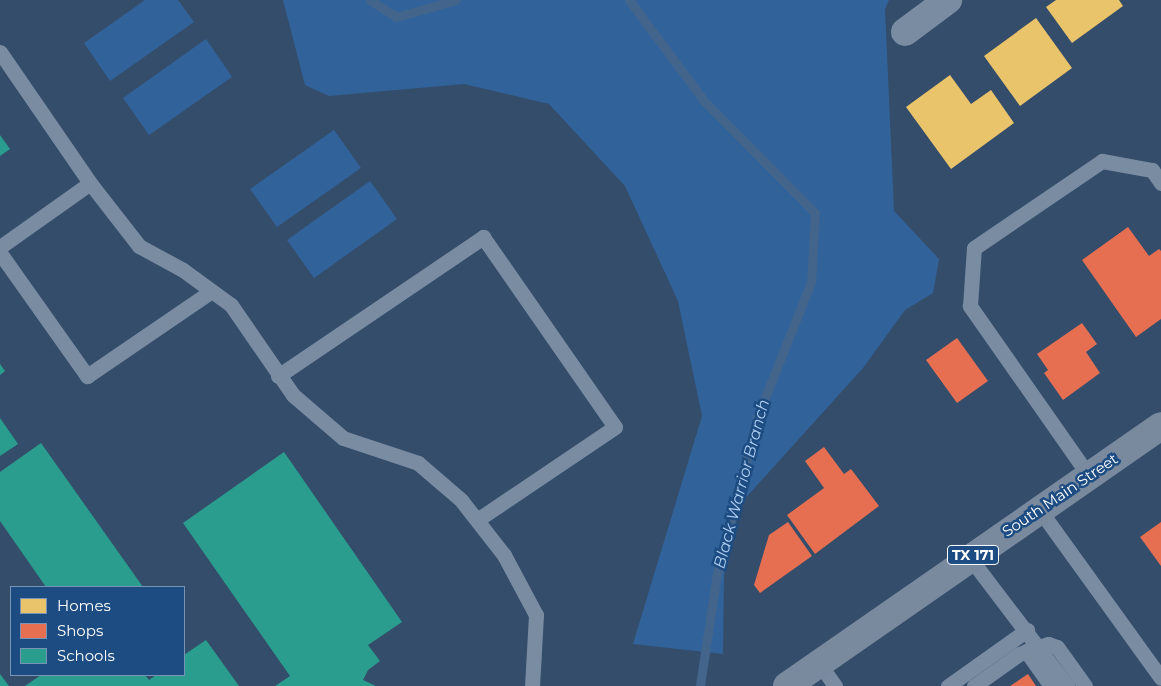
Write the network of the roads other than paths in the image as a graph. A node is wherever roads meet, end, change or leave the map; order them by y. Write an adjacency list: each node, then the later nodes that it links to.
1 (948, 0): 2 (street)
2 (905, 32)
3 (0, 52): 5 (lane)
4 (1161, 182): 11 (lane)
5 (90, 183): 6 (lane); 8 (lane)
6 (0, 246)
7 (0, 253): 8 (lane)
8 (210, 292): 9 (lane)
9 (278, 376): 13 (lane); 13 (lane)
10 (1161, 426): 11 (main road, South Main Street / TX 171)
11 (1088, 476): 12 (main road, South Main Street / TX 171)
12 (1039, 509): 14 (main road, South Main Street / TX 171); 18 (lane)
13 (477, 520): 19 (lane)
14 (970, 558): 15 (lane); 17 (main road, South Main Street / TX 171)
15 (1027, 630): 16 (lane); 22 (lane)
16 (1033, 648): 23 (lane); 24 (lane); 25 (lane); 26 (lane)
17 (819, 663): 20 (main road, South Main Street / TX 171); 21 (lane)
18 (1161, 678)
19 (532, 686)
20 (787, 686)
21 (835, 686)
22 (948, 686)
23 (974, 686)
24 (1051, 686)
25 (1067, 686)
26 (1085, 686)

